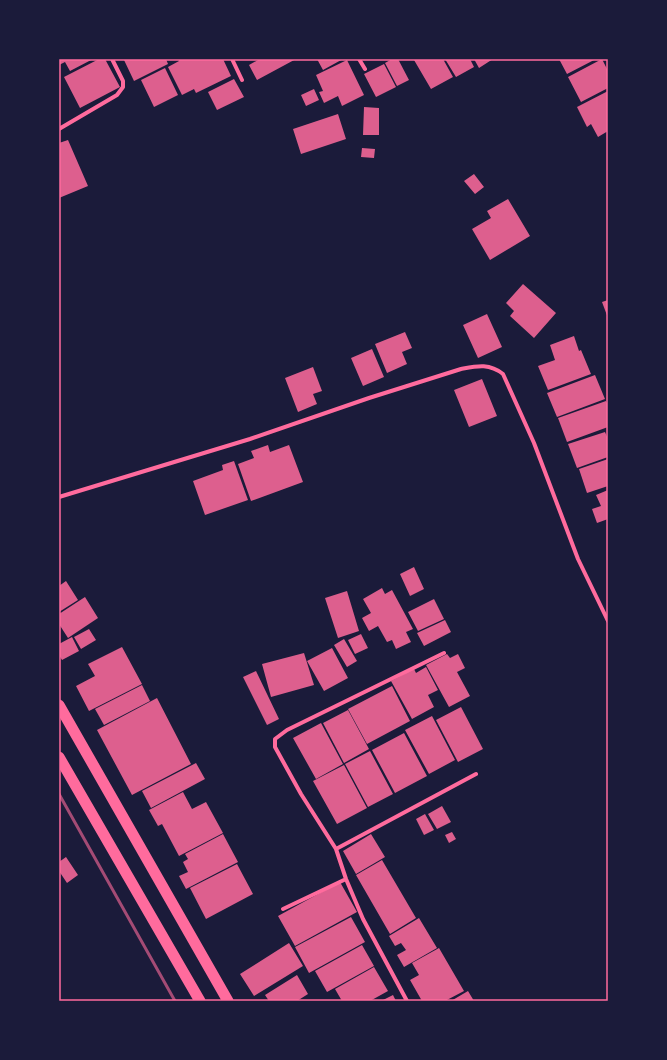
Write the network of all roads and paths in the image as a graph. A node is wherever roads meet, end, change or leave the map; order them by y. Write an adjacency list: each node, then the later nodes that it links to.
1 (112, 59): 6 (street)
2 (232, 59): 5 (street)
3 (359, 59): 4 (street)
4 (365, 69)
5 (242, 80)
6 (59, 129)
7 (59, 497): 8 (street)
8 (608, 620)
9 (444, 653): 13 (street)
10 (59, 705): 17 (highway)
11 (59, 756): 16 (highway)
12 (476, 774): 13 (street)
13 (336, 849): 14 (street)
14 (346, 879): 15 (street); 18 (street)
15 (283, 909)
16 (200, 1001)
17 (228, 1001)
18 (406, 1001)

